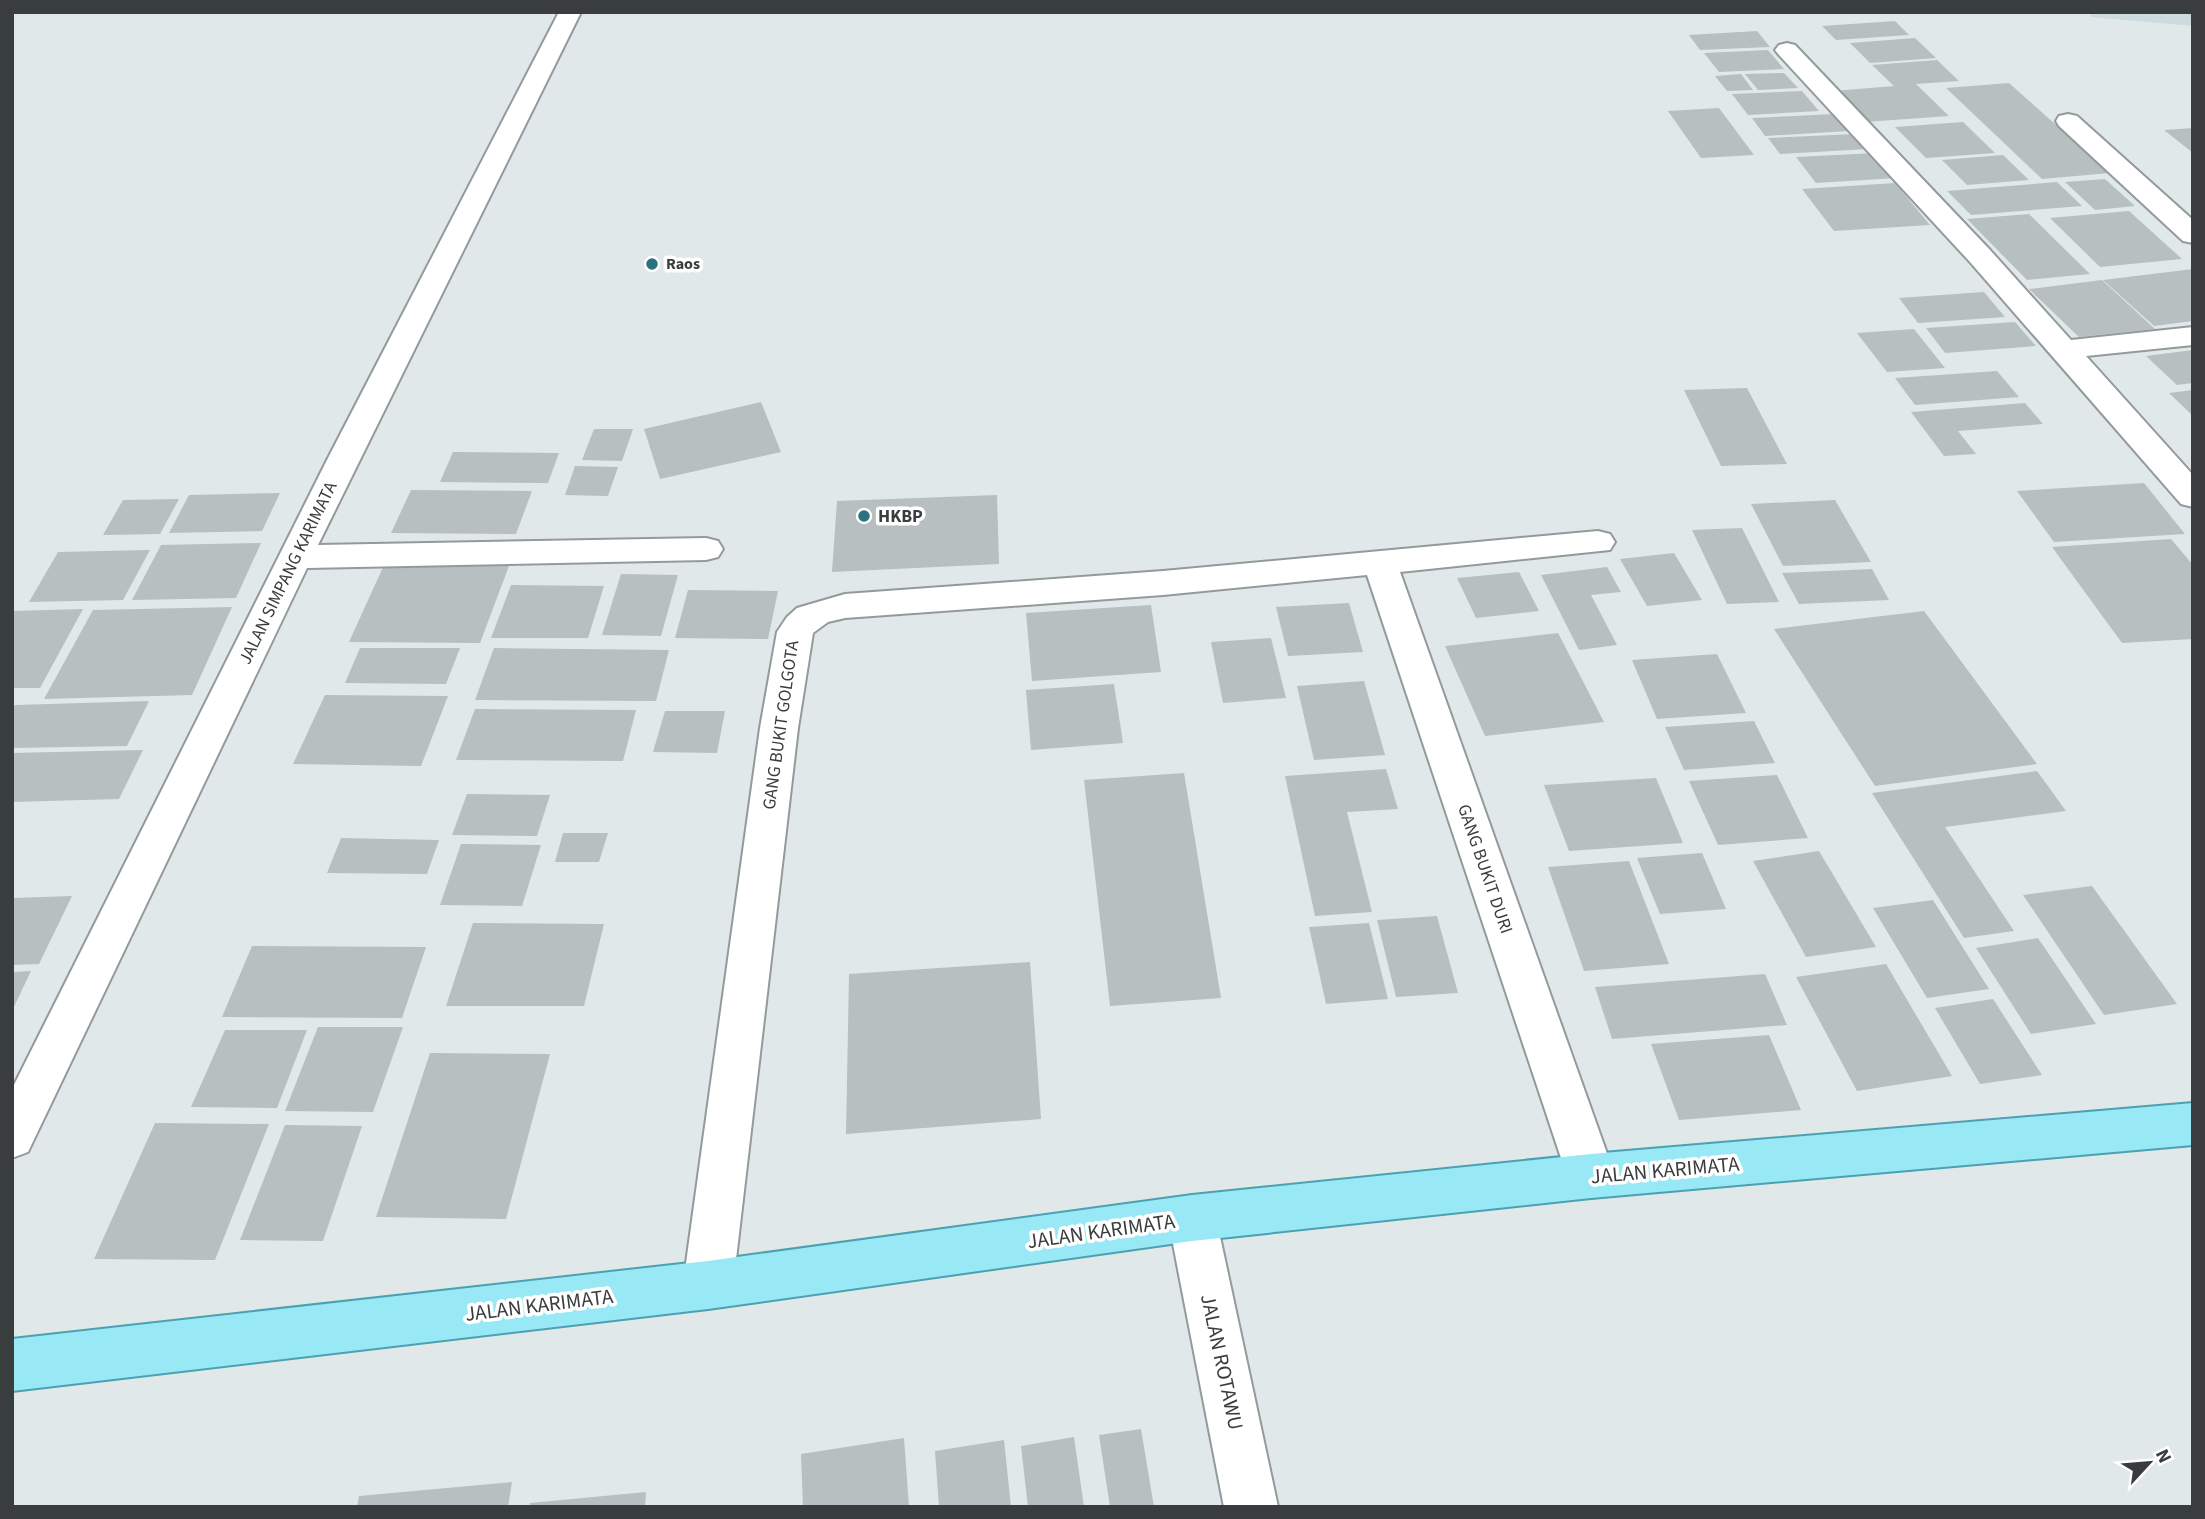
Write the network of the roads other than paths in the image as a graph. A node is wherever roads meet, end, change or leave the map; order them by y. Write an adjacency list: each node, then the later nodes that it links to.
1 (570, 12): 10 (street, JALAN SIMPANG KARIMATA)
2 (1787, 50): 6 (street)
3 (2068, 121): 4 (street)
4 (2193, 235)
5 (2193, 336): 6 (street)
6 (2063, 350): 7 (street)
7 (2193, 496)
8 (1598, 542): 11 (street)
9 (706, 550): 10 (street)
10 (295, 557): 13 (street, JALAN SIMPANG KARIMATA)
11 (1380, 563): 14 (street, GANG BUKIT DURI); 16 (street, GANG BUKIT GOLGOTA)
12 (2193, 1124): 14 (main road, JALAN KARIMATA)
13 (12, 1137)
14 (1591, 1176): 15 (main road, JALAN KARIMATA)
15 (1192, 1218): 16 (main road, JALAN KARIMATA); 18 (street, JALAN ROTAWU)
16 (708, 1285): 17 (main road, JALAN KARIMATA)
17 (12, 1365)
18 (1251, 1507)

